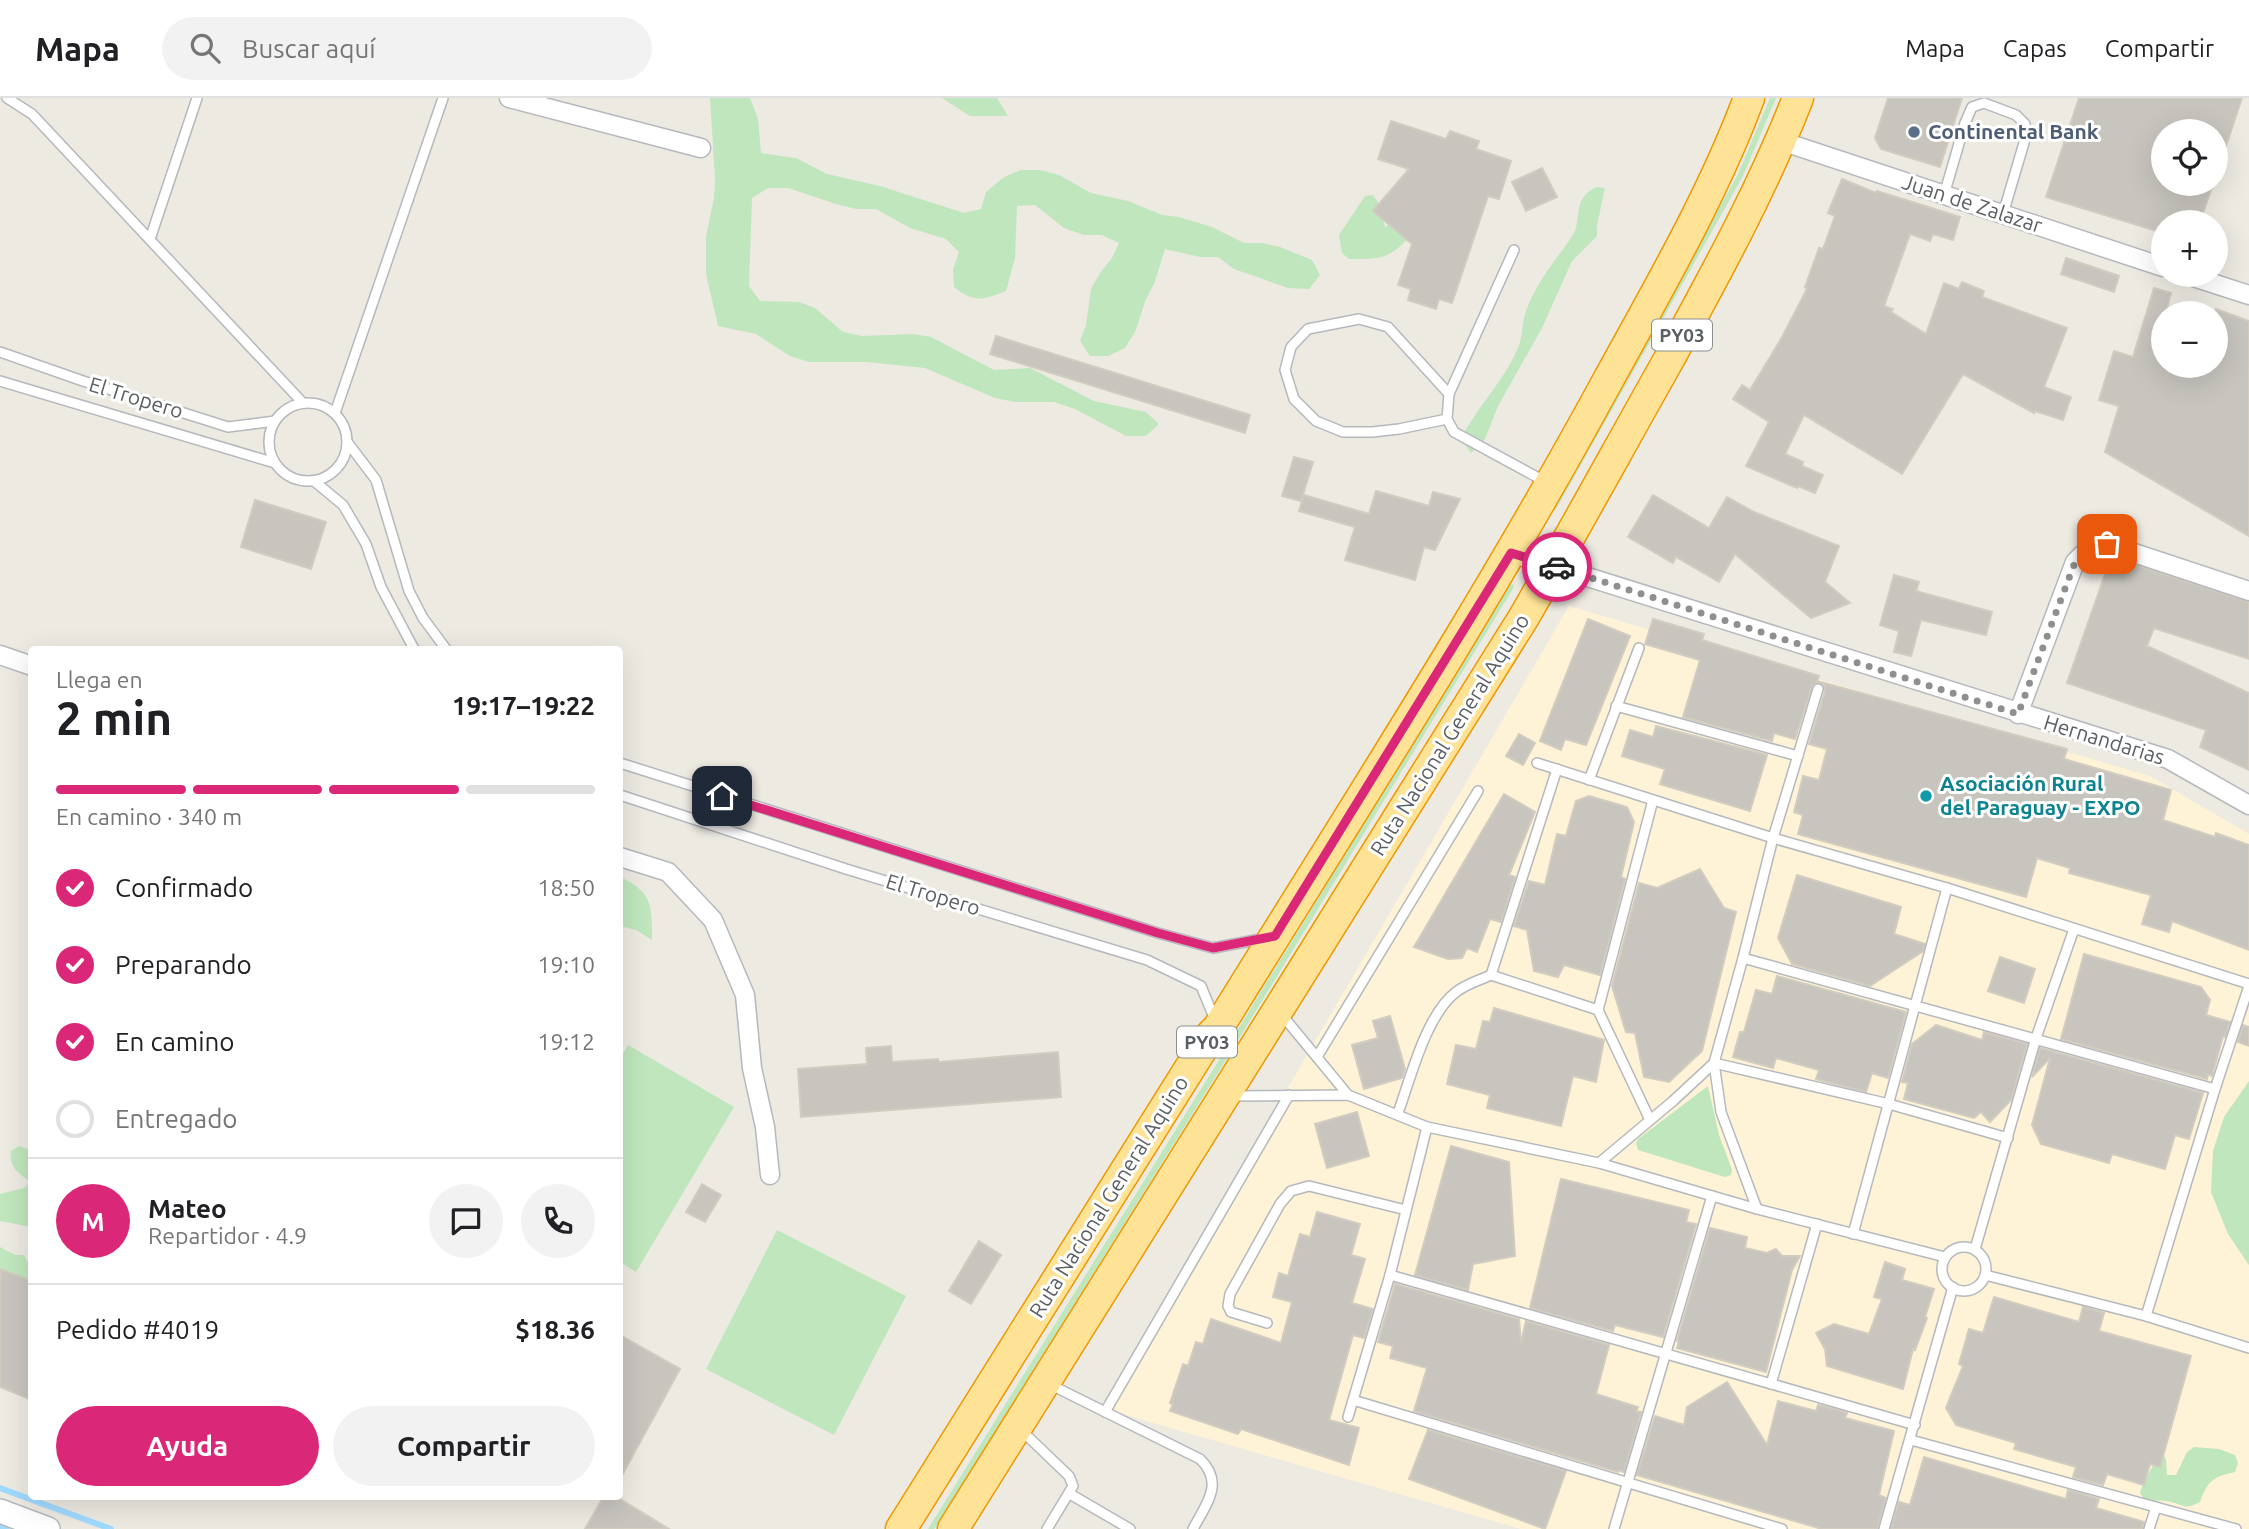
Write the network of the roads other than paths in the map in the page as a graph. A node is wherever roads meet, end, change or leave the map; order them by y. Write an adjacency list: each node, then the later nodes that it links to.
1 (7, 98): 12 (lane)
2 (197, 98): 12 (lane)
3 (443, 98): 21 (lane)
4 (509, 98): 9 (street)
5 (1749, 98): 27 (highway, Ruta Nacional General Aquino / PY03)
6 (1798, 98): 8 (highway, Ruta Nacional General Aquino / PY03)
7 (1982, 101): 10 (lane); 11 (lane)
8 (1781, 141): 10 (street, Juan de Zalazar); 29 (highway, Ruta Nacional General Aquino / PY03)
9 (701, 148)
10 (1944, 195): 11 (street, Juan de Zalazar)
11 (2003, 214): 14 (street, Juan de Zalazar)
12 (150, 239): 20 (lane)
13 (1514, 250): 19 (lane)
14 (2151, 263)
15 (2224, 287): 16 (street)
16 (2249, 295)
17 (0, 352): 23 (lane, El Tropero)
18 (0, 381): 25 (lane, El Tropero)
19 (1449, 394): 22 (lane); 22 (lane)
20 (303, 403): 21 (lane); 23 (lane)
21 (335, 413): 24 (lane)
22 (1447, 419): 27 (lane)
23 (275, 421): 25 (lane)
24 (348, 443): 26 (lane); 32 (lane)
25 (275, 463): 26 (lane)
26 (314, 481): 31 (lane)
27 (1551, 484): 28 (highway, Ruta Nacional General Aquino / PY03)
28 (1511, 553): 29 (street, Hernandarias); 52 (highway, Ruta Nacional General Aquino / PY03)
29 (1553, 566): 38 (street, Hernandarias); 57 (highway, Ruta Nacional General Aquino / PY03)
30 (2249, 591): 38 (street)
31 (412, 646)
32 (444, 646)
33 (1639, 648): 37 (lane)
34 (0, 655): 35 (street)
35 (28, 665)
36 (1818, 690): 39 (lane)
37 (1616, 706): 39 (lane); 43 (lane)
38 (2018, 714): 47 (street, Hernandarias)
39 (1798, 756): 48 (lane)
40 (1537, 763): 42 (lane)
41 (623, 764): 52 (lane, El Tropero)
42 (1556, 769): 43 (lane); 54 (lane)
43 (1588, 780): 46 (lane)
44 (1478, 791): 61 (lane)
45 (623, 796): 59 (lane, El Tropero)
46 (1653, 800): 48 (lane); 58 (lane)
47 (2249, 805)
48 (1773, 838): 50 (lane); 53 (lane)
49 (623, 858): 73 (street)
50 (1947, 888): 51 (lane); 56 (lane)
51 (2074, 929): 55 (lane); 60 (lane)
52 (1275, 936): 59 (highway, Ruta Nacional General Aquino / PY03)
53 (1744, 958): 56 (lane); 62 (lane)
54 (1491, 975): 58 (lane); 68 (lane)
55 (2249, 985): 63 (lane)
56 (1917, 1005): 60 (lane); 67 (lane)
57 (1278, 1010): 61 (lane); 66 (highway, Ruta Nacional General Aquino / PY03)
58 (1598, 1010): 69 (lane)
59 (1218, 1028): 102 (highway, Ruta Nacional General Aquino / PY03)
60 (2036, 1038): 63 (lane); 71 (lane)
61 (1317, 1057): 65 (lane)
62 (1714, 1063): 67 (lane); 69 (lane); 75 (lane)
63 (2215, 1088): 84 (lane)
64 (1289, 1095): 65 (lane); 66 (lane); 91 (lane)
65 (1348, 1095): 68 (lane)
66 (1225, 1096): 88 (highway, Ruta Nacional General Aquino / PY03)
67 (1889, 1104): 71 (lane); 78 (lane)
68 (1398, 1113): 70 (lane)
69 (1650, 1119): 72 (lane)
70 (1427, 1126): 72 (lane); 76 (lane)
71 (2008, 1138): 79 (lane)
72 (1599, 1164): 74 (lane)
73 (770, 1175)
74 (1712, 1196): 75 (lane); 87 (lane)
75 (1757, 1209): 77 (lane)
76 (1406, 1210): 81 (lane); 85 (lane)
77 (1817, 1224): 78 (lane); 89 (lane)
78 (1853, 1234): 80 (lane)
79 (1975, 1249): 80 (lane); 82 (lane)
80 (1945, 1257): 83 (lane)
81 (1390, 1275): 87 (lane); 90 (lane)
82 (1985, 1275): 83 (lane); 84 (lane)
83 (1953, 1287): 93 (lane)
84 (2147, 1316): 86 (lane)
85 (1268, 1322)
86 (2249, 1348)
87 (1666, 1355): 89 (lane); 96 (lane)
88 (1045, 1382): 91 (lane); 94 (highway, Ruta Nacional General Aquino / PY03)
89 (1771, 1384): 93 (lane)
90 (1353, 1400): 92 (lane); 96 (lane)
91 (1105, 1412): 105 (lane)
92 (1348, 1417)
93 (1915, 1425): 95 (lane)
94 (1017, 1427): 97 (lane); 103 (highway, Ruta Nacional General Aquino / PY03)
95 (1910, 1440): 98 (lane); 108 (lane)
96 (1628, 1482): 106 (lane); 107 (lane)
97 (1070, 1494): 100 (lane); 104 (lane)
98 (2156, 1507): 109 (lane); 110 (lane)
99 (0, 1511): 101 (street)
100 (1128, 1528)
101 (48, 1529)
102 (901, 1529)
103 (953, 1529)
104 (1046, 1529)
105 (1193, 1529)
106 (1614, 1529)
107 (1782, 1529)
108 (1884, 1529)
109 (2149, 1529)
110 (2236, 1529)

